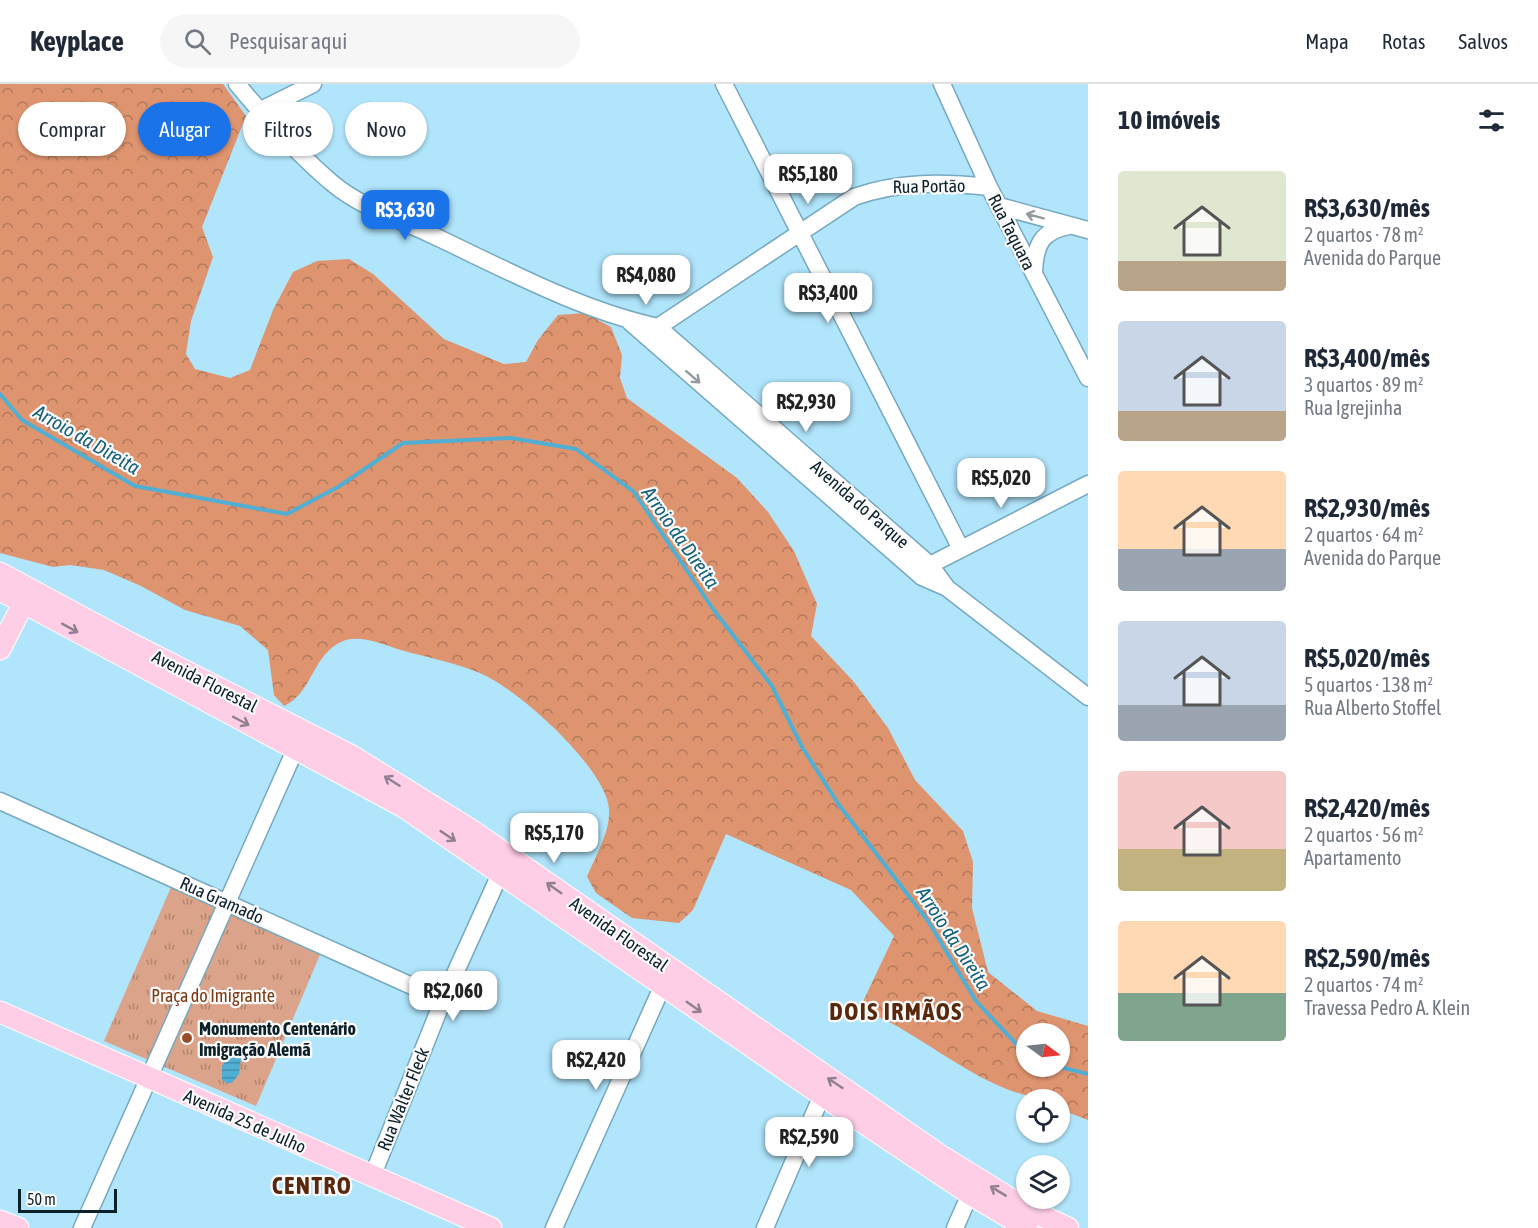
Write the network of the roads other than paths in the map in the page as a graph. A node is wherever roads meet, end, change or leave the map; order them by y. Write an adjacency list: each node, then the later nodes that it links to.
1 (237, 84): 5 (street, Avenida do Parque)
2 (313, 84): 6 (street)
3 (724, 84): 11 (street)
4 (942, 84): 8 (street, Rua Taquara)
5 (252, 102)
6 (277, 102)
7 (305, 156): 14 (street, Avenida do Parque)
8 (989, 187): 9 (street, Rua Taquara); 11 (street, Rua Portão)
9 (999, 206): 10 (street, one-way to 9); 13 (street, Rua Taquara)
10 (1070, 225): 12 (street); 13 (street)
11 (800, 230): 15 (street, Rua Portão); 18 (street)
12 (1088, 230)
13 (1034, 275): 16 (street, Rua Taquara)
14 (627, 320): 15 (street, Avenida do Parque); 21 (street, Avenida do Parque, one-way to 21)
15 (658, 327): 19 (street, Avenida do Parque)
16 (1088, 378)
17 (1088, 484): 18 (street)
18 (961, 549): 19 (street)
19 (930, 565): 21 (street, Avenida do Parque)
20 (0, 573): 28 (main road, Avenida Florestal, one-way to 20)
21 (947, 588): 25 (street, Avenida do Parque)
22 (0, 590): 23 (main road, Avenida Florestal)
23 (24, 602): 24 (main road); 26 (main road, Avenida Florestal, one-way to 26)
24 (0, 649)
25 (1088, 697)
26 (295, 750): 28 (main road, Avenida Florestal, one-way to 28); 29 (street)
27 (0, 801): 29 (street, Rua Gramado)
28 (504, 864): 30 (main road, Avenida Florestal); 31 (street, Rua Walter Fleck)
29 (226, 903): 31 (street, Rua Gramado); 34 (street)
30 (666, 977): 33 (main road, Avenida Florestal); 42 (street)
31 (443, 1000): 36 (street, Rua Walter Fleck)
32 (0, 1012): 34 (main road, Avenida 25 de Julho)
33 (785, 1059): 35 (main road, Avenida Florestal); 46 (main road, Avenida Florestal, one-way to 33)
34 (148, 1078): 36 (main road, Avenida 25 de Julho); 41 (street)
35 (822, 1095): 37 (main road, Avenida Florestal); 43 (street)
36 (372, 1177): 39 (main road, Avenida 25 de Julho)
37 (970, 1194): 44 (street); 45 (main road, Avenida Florestal)
38 (0, 1221): 40 (main road)
39 (484, 1227)
40 (18, 1228)
41 (82, 1228)
42 (554, 1228)
43 (765, 1228)
44 (955, 1228)
45 (1027, 1228)
46 (1068, 1228)

